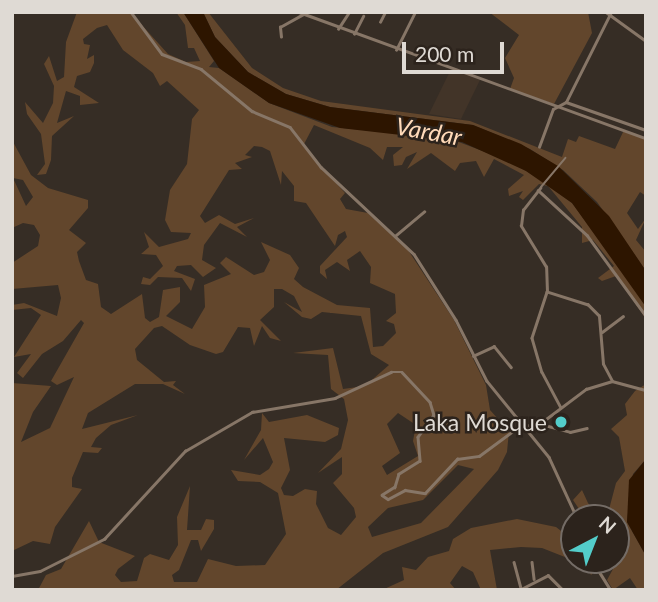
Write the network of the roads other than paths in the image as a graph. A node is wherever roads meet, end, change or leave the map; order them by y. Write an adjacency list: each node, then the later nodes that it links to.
1 (131, 12): 22 (street)
2 (349, 12): 9 (street)
3 (386, 12): 8 (street)
4 (415, 12): 13 (street)
5 (301, 13): 9 (street); 11 (street)
6 (609, 13): 12 (street); 14 (street)
7 (363, 16): 10 (street)
8 (380, 22)
9 (338, 29): 10 (street)
10 (354, 34): 13 (street)
11 (281, 37)
12 (646, 41)
13 (396, 50): 15 (street)
14 (566, 102): 15 (street); 16 (street)
15 (555, 106): 17 (street); 18 (street)
16 (646, 130)
17 (646, 138)
18 (539, 147)
19 (565, 158): 20 (street)
20 (539, 189): 23 (street); 25 (street)
21 (424, 212): 22 (street)
22 (395, 236): 27 (street)
23 (547, 292): 26 (street); 31 (street)
24 (624, 316): 26 (street)
25 (646, 316)
26 (602, 332): 29 (street)
27 (473, 356): 28 (street); 33 (street)
28 (511, 367)
29 (612, 381): 30 (street); 31 (street)
30 (646, 390)
31 (561, 408): 32 (street)
32 (537, 422): 33 (street); 34 (street)
33 (522, 426): 35 (street); 39 (street)
34 (587, 428)
35 (571, 504)
36 (514, 562): 40 (street)
37 (532, 562): 40 (street)
38 (601, 574): 42 (street)
39 (12, 576)
40 (534, 579): 41 (street)
41 (563, 590)
42 (611, 590)

